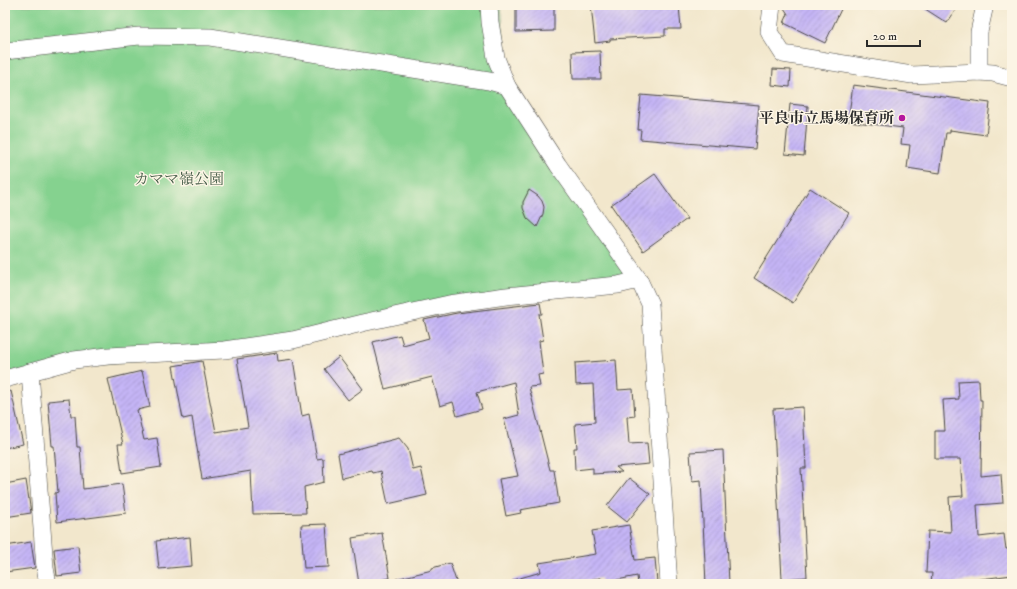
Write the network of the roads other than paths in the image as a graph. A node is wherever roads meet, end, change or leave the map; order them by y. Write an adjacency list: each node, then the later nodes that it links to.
1 (489, 5): 7 (street)
2 (772, 5): 5 (street)
3 (985, 5): 5 (street)
4 (5, 51): 7 (street)
5 (980, 72): 6 (street)
6 (1012, 78)
7 (507, 86): 8 (street)
8 (639, 280): 9 (street); 12 (street)
9 (30, 372): 10 (street); 11 (street)
10 (5, 379)
11 (48, 584)
12 (669, 584)

